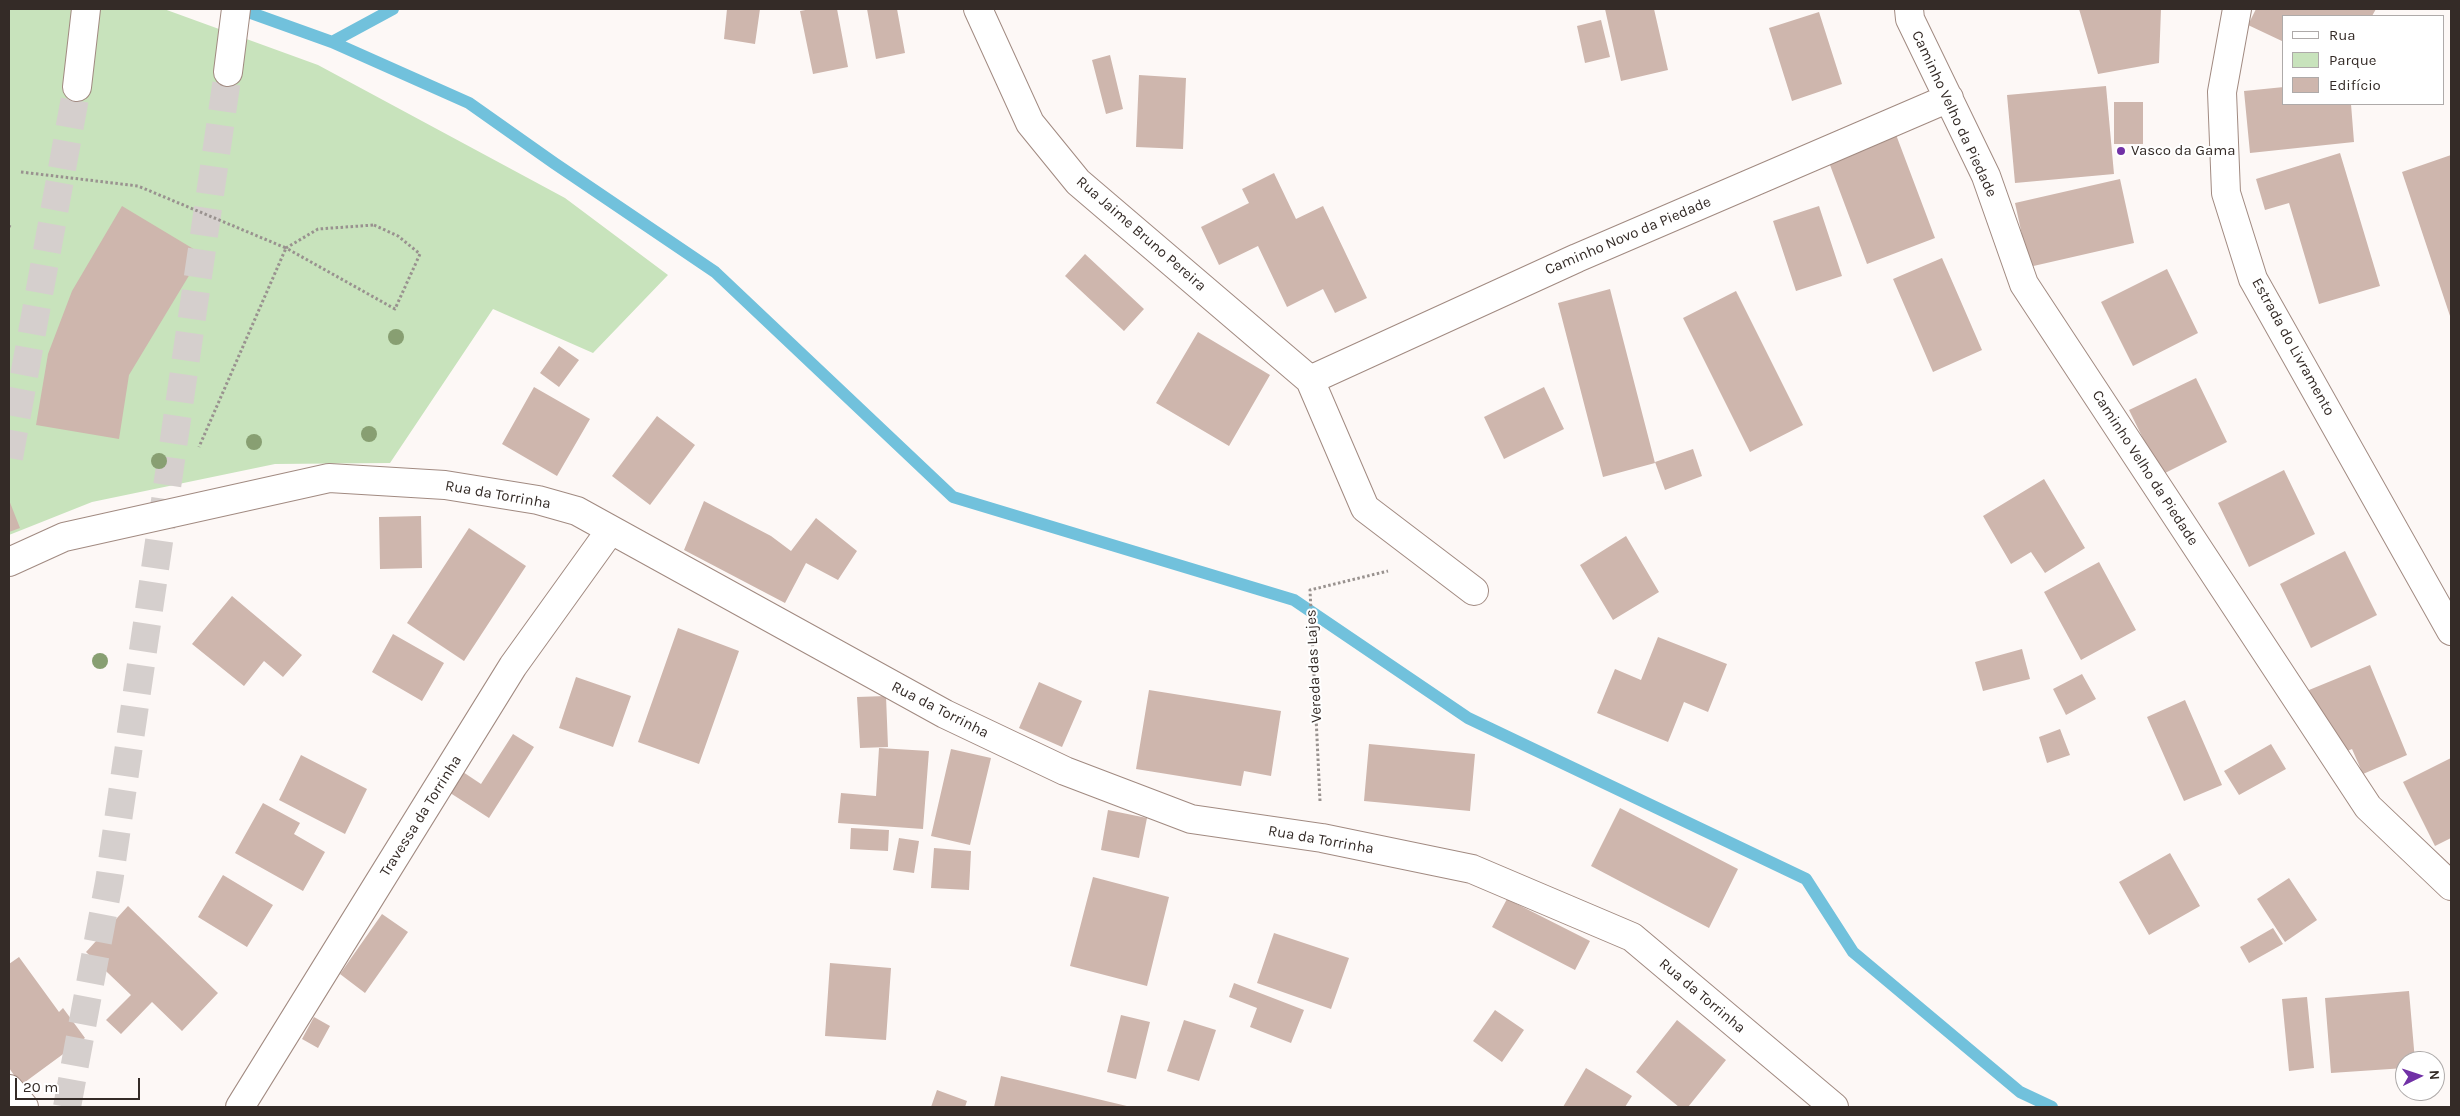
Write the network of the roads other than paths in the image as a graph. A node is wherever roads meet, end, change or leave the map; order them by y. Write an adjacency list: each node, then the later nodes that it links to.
1 (86, 9): 7 (main road)
2 (236, 9): 6 (main road)
3 (978, 9): 9 (main road, Rua Jaime Bruno Pereira)
4 (1909, 9): 8 (main road, Caminho Velho da Piedade)
5 (2237, 9): 13 (main road, Estrada do Livramento)
6 (228, 72)
7 (77, 87)
8 (1949, 98): 9 (main road, Caminho Novo da Piedade); 14 (main road, Caminho Velho da Piedade)
9 (1310, 380): 12 (main road)
10 (610, 530): 11 (main road, Rua da Torrinha); 17 (main road, Travessa da Torrinha); 18 (main road, Rua da Torrinha)
11 (9, 562)
12 (1474, 591)
13 (2451, 631)
14 (2451, 886)
15 (9, 1089): 16 (main road)
16 (24, 1107)
17 (240, 1107)
18 (1834, 1107)

